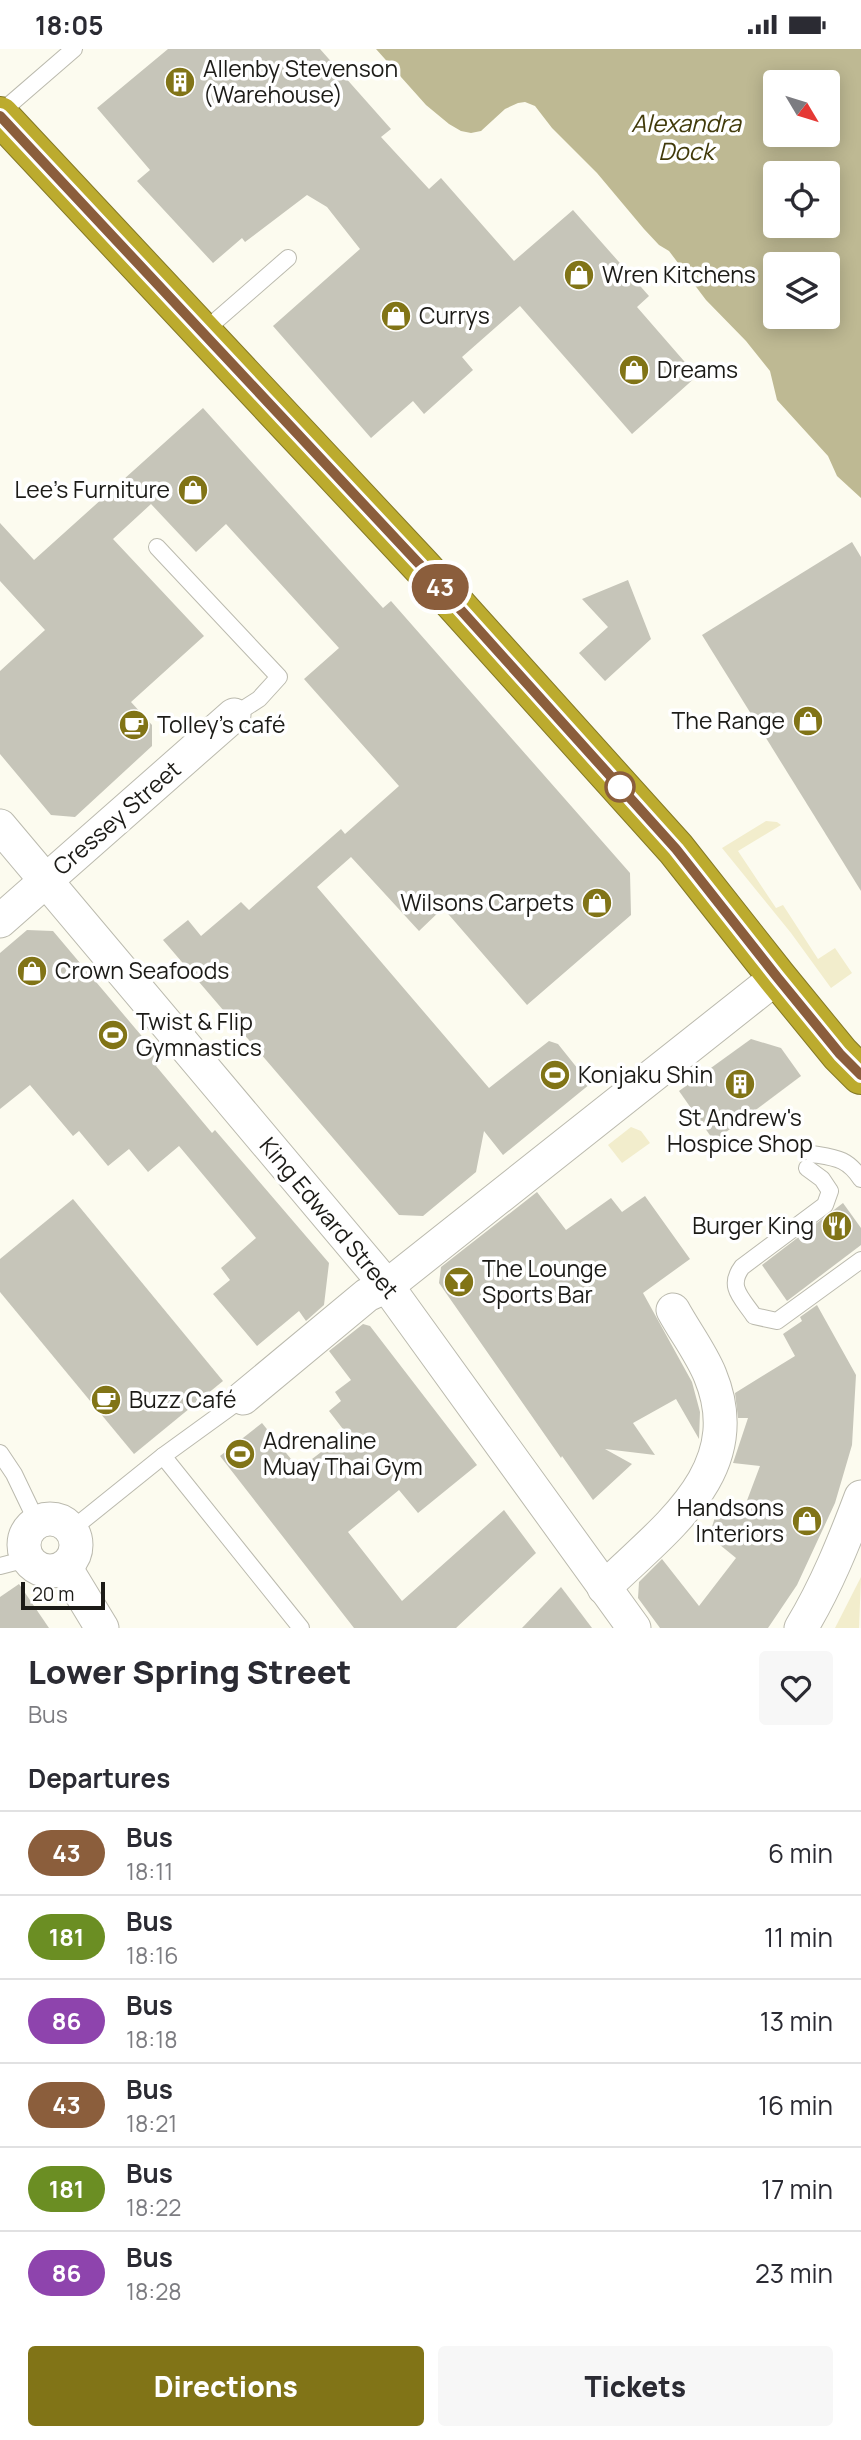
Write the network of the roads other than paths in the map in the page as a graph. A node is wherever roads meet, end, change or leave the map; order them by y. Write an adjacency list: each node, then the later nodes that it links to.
1 (74, 49): 2 (lane)
2 (0, 115): 4 (highway)
3 (288, 258): 4 (lane)
4 (201, 333): 10 (highway)
5 (157, 547): 6 (lane)
6 (234, 715): 8 (street, Cressey Street)
7 (0, 826): 8 (street, King Edward Street)
8 (46, 881): 9 (street, Cressey Street); 14 (street, King Edward Street)
9 (0, 921)
10 (777, 977): 11 (highway); 14 (street)
11 (854, 1065)
12 (861, 1179): 13 (lane)
13 (861, 1260)
14 (387, 1286): 16 (street); 24 (street, King Edward Street)
15 (673, 1310): 24 (street)
16 (243, 1398): 18 (lane)
17 (0, 1453): 20 (lane)
18 (163, 1456): 21 (lane); 26 (lane)
19 (861, 1497): 28 (street)
20 (37, 1522): 21 (street); 22 (street)
21 (71, 1530): 23 (street)
22 (14, 1562): 23 (street)
23 (65, 1567): 25 (street)
24 (604, 1588): 27 (street, King Edward Street)
25 (102, 1628)
26 (301, 1628)
27 (634, 1628)
28 (801, 1628)

